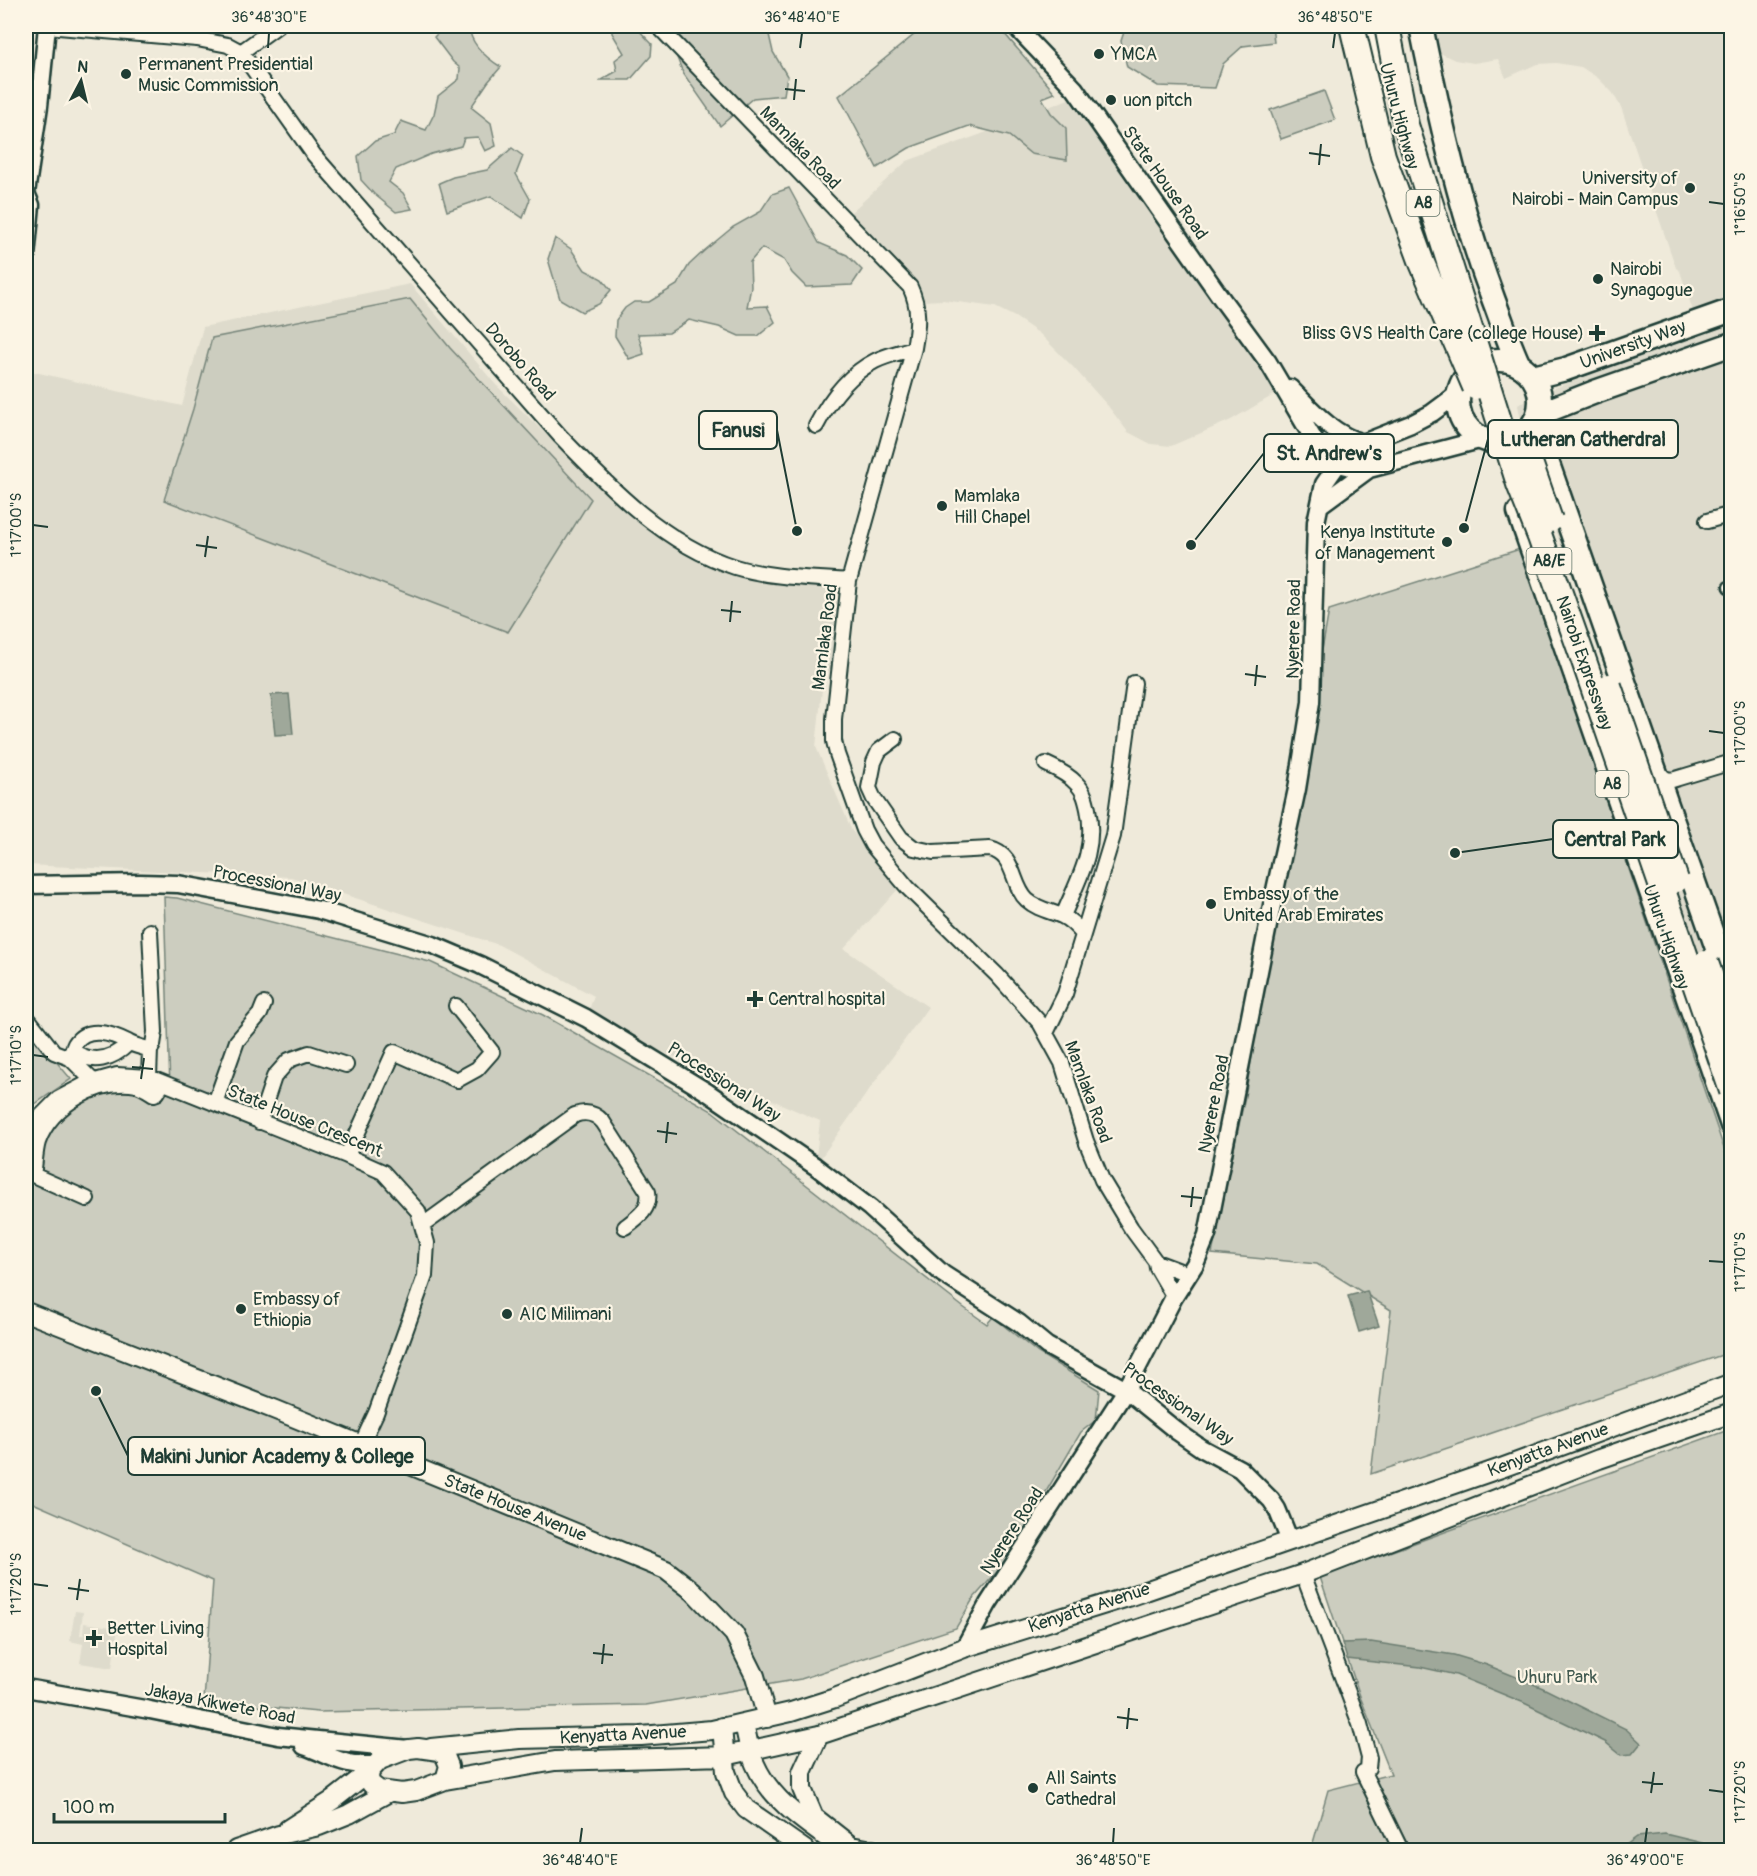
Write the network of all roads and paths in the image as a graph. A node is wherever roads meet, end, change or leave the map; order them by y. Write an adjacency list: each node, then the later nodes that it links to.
1 (47, 26): 10 (street); 11 (street)
2 (277, 26): 10 (street)
3 (658, 26): 14 (street, Mamlaka Road)
4 (1015, 26): 15 (street, State House Road)
5 (1352, 26): 26 (highway, bridge)
6 (1374, 26): 17 (highway, Uhuru Highway / A8)
7 (1387, 26): 26 (highway, Nairobi Expressway / A8/E, bridge)
8 (1405, 26): 45 (highway, Nairobi Expressway / A8/E, bridge)
9 (1421, 26): 16 (highway, Uhuru Highway / A8)
10 (241, 52): 30 (street, Dorobo Road)
11 (26, 257)
12 (1731, 310): 16 (highway, University Way)
13 (1731, 344): 18 (highway, University Way)
14 (914, 348): 19 (street); 30 (street, Mamlaka Road)
15 (1272, 371): 21 (street, State House Road); 22 (street, State House Road)
16 (1526, 371): 17 (highway); 18 (highway, A8)
17 (1461, 387): 20 (highway, A8); 21 (street)
18 (1536, 419): 20 (highway); 35 (highway, A8)
19 (816, 426)
20 (1489, 440): 24 (street); 56 (highway, Uhuru Highway / A8)
21 (1364, 443): 23 (street)
22 (1317, 445): 23 (street, State House Road); 25 (street)
23 (1338, 464): 24 (street); 25 (street, Nyerere Road)
24 (1369, 469): 27 (street)
25 (1324, 484): 27 (street, Nyerere Road)
26 (1520, 484): 53 (highway, Nairobi Expressway / A8/E, bridge)
27 (1320, 505): 64 (street, Nyerere Road)
28 (1731, 514): 29 (street)
29 (1707, 521)
30 (849, 581): 44 (street, Mamlaka Road)
31 (1134, 683): 39 (street)
32 (895, 739): 37 (street)
33 (1731, 762): 35 (street)
34 (1046, 764): 37 (street)
35 (1655, 771): 40 (highway, A8)
36 (26, 885): 68 (street, Processional Way)
37 (1063, 916): 39 (street)
38 (150, 931): 47 (street)
39 (1083, 934): 44 (street)
40 (1731, 991)
41 (264, 1004): 54 (street)
42 (456, 1006): 58 (street)
43 (29, 1020): 48 (street)
44 (1046, 1033): 63 (street, Mamlaka Road)
45 (1731, 1036)
46 (129, 1043): 47 (street); 48 (street); 48 (street)
47 (150, 1050): 50 (street)
48 (71, 1054): 51 (street)
49 (346, 1065): 55 (street)
50 (148, 1077): 51 (street, State House Crescent); 52 (street, State House Crescent)
51 (93, 1082): 57 (street, State House Crescent)
52 (163, 1083): 54 (street, State House Crescent); 59 (street)
53 (1731, 1091)
54 (215, 1103): 55 (street, State House Crescent)
55 (259, 1122): 58 (street, State House Crescent)
56 (1731, 1125)
57 (26, 1150)
58 (347, 1156): 61 (street, State House Crescent)
59 (29, 1171): 60 (street)
60 (87, 1199)
61 (423, 1225): 62 (street); 70 (street, State House Crescent)
62 (624, 1227)
63 (1156, 1262): 64 (street); 65 (street, Mamlaka Road)
64 (1188, 1274): 65 (street, Nyerere Road)
65 (1174, 1297): 68 (street, Nyerere Road)
66 (26, 1312): 70 (main road, State House Avenue)
67 (1731, 1383): 71 (main road, Kenyatta Avenue)
68 (1126, 1390): 73 (street, Processional Way); 75 (street, Nyerere Road)
69 (1731, 1413): 72 (main road, Kenyatta Avenue)
70 (361, 1445): 77 (main road, State House Avenue)
71 (1458, 1482): 72 (main road); 73 (main road, Kenyatta Avenue)
72 (1469, 1510): 74 (main road, Kenyatta Avenue)
73 (1290, 1541): 75 (main road, Kenyatta Avenue)
74 (1303, 1574): 80 (main road, Kenyatta Avenue); 96 (street)
75 (964, 1648): 77 (main road, Kenyatta Avenue)
76 (26, 1688): 81 (street, Jakaya Kikwete Road)
77 (767, 1718): 78 (main road, Kenyatta Avenue)
78 (744, 1723): 79 (main road, Kenyatta Avenue); 85 (main road)
79 (722, 1727): 82 (main road, Kenyatta Avenue); 86 (main road)
80 (819, 1735): 85 (main road, Kenyatta Avenue); 95 (main road)
81 (278, 1736): 83 (street, Jakaya Kikwete Road); 88 (street)
82 (598, 1738): 84 (main road, Kenyatta Avenue); 87 (main road)
83 (409, 1749): 84 (main road, Kenyatta Avenue); 88 (main road)
84 (429, 1749): 89 (main road)
85 (750, 1752): 86 (main road, Kenyatta Avenue); 94 (main road)
86 (725, 1756): 87 (main road, Kenyatta Avenue); 93 (main road)
87 (598, 1759): 89 (main road, Kenyatta Avenue)
88 (372, 1768): 90 (main road); 91 (main road)
89 (445, 1780): 90 (main road, Kenyatta Avenue)
90 (389, 1792): 91 (main road)
91 (279, 1835): 92 (main road)
92 (236, 1851)
93 (806, 1851)
94 (844, 1851)
95 (872, 1851)
96 (1401, 1851)

